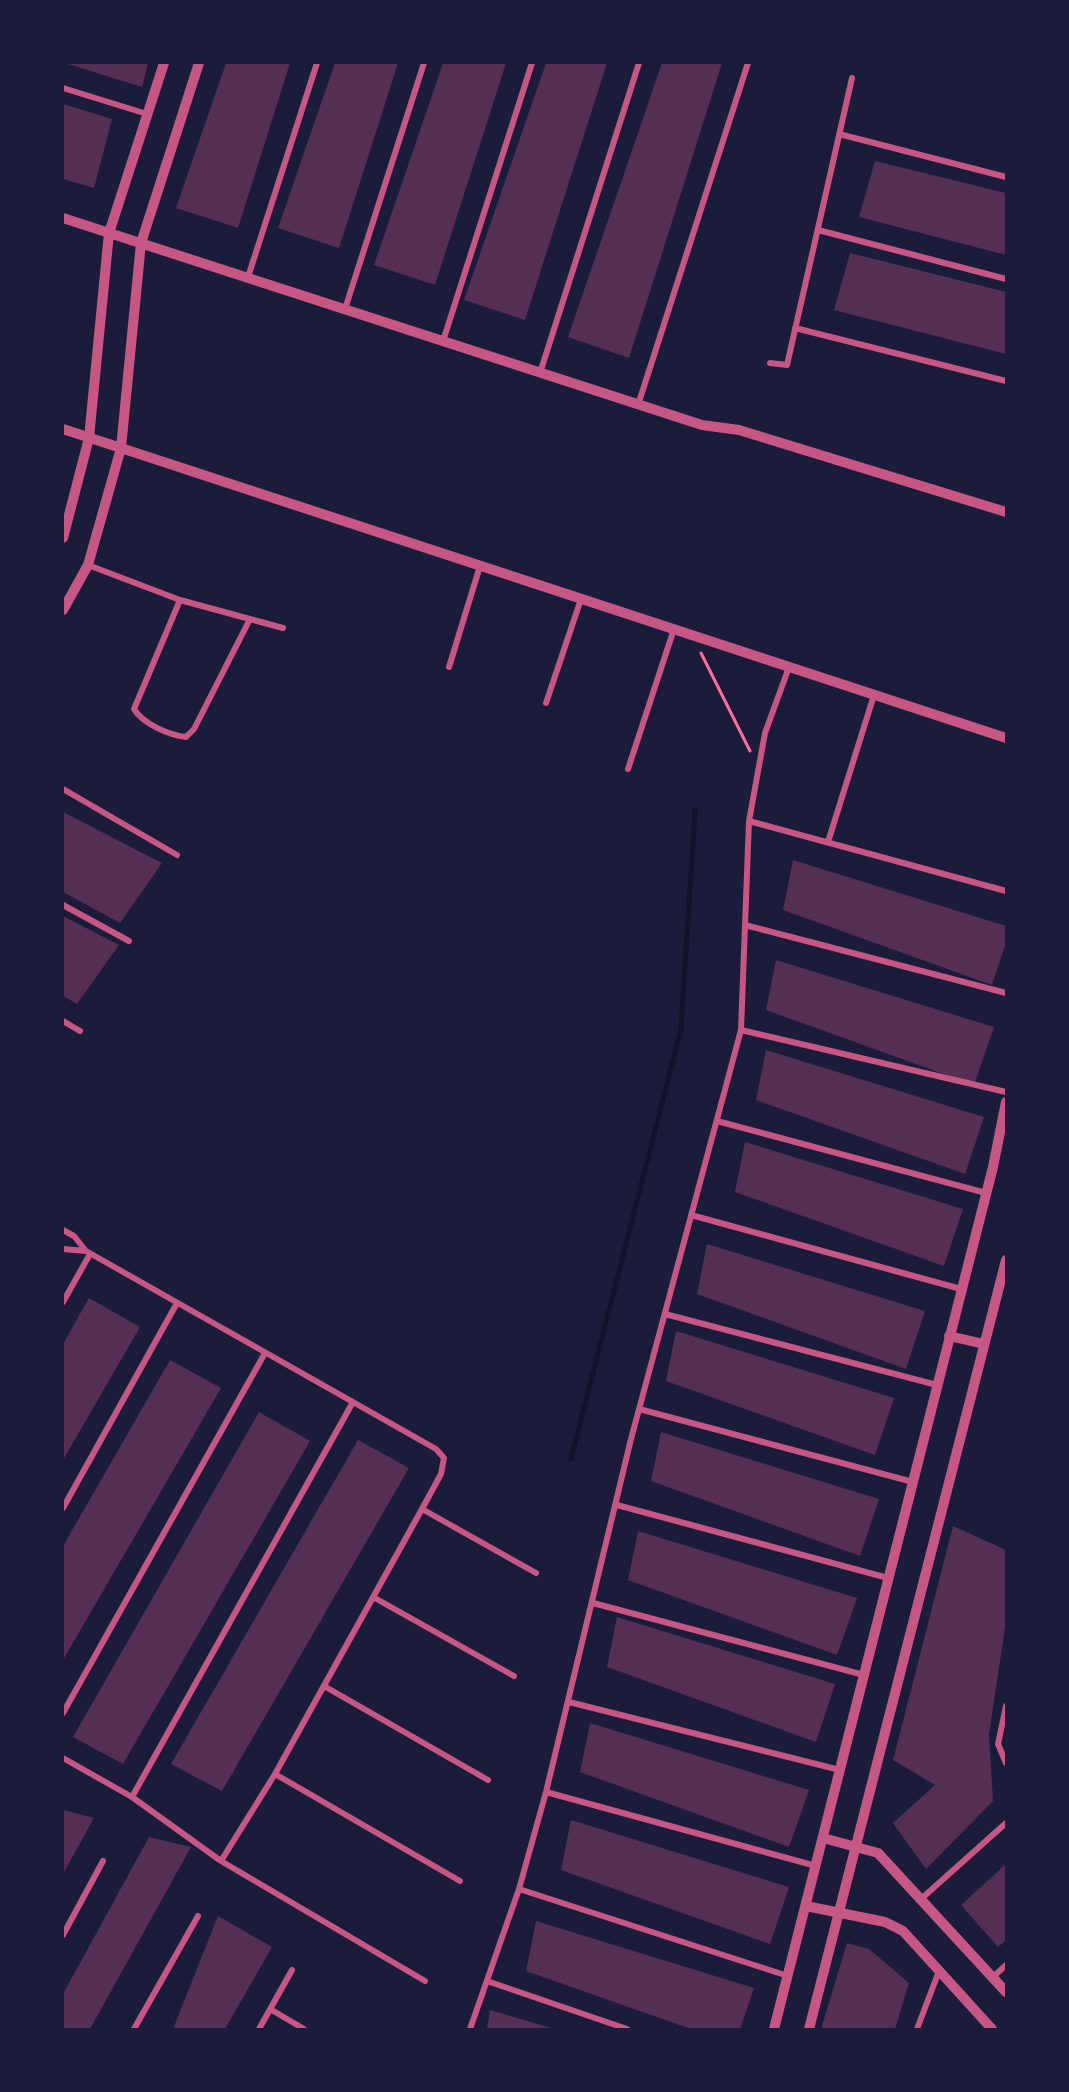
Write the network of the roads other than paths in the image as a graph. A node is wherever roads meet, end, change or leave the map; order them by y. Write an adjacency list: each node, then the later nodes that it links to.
1 (164, 63): 10 (street)
2 (199, 63): 16 (street)
3 (317, 63): 17 (street)
4 (424, 63): 19 (street)
5 (532, 63): 21 (street)
6 (639, 63): 23 (street)
7 (748, 63): 25 (street)
8 (852, 78): 11 (street)
9 (63, 88): 10 (street)
10 (147, 114): 15 (street)
11 (839, 134): 12 (street); 14 (street)
12 (1006, 177)
13 (63, 218): 15 (street)
14 (818, 230): 18 (street); 20 (street)
15 (109, 233): 16 (street); 27 (street)
16 (141, 243): 17 (street); 28 (street)
17 (248, 278): 19 (street)
18 (1006, 279)
19 (345, 309): 21 (street)
20 (795, 328): 22 (street); 24 (street)
21 (443, 341): 23 (street)
22 (770, 363)
23 (540, 373): 25 (street)
24 (1006, 381)
25 (638, 405): 29 (street)
26 (63, 429): 27 (street)
27 (89, 438): 28 (street); 30 (street)
28 (121, 448): 31 (street); 32 (street)
29 (1006, 512)
30 (63, 538)
31 (88, 566): 34 (street); 35 (street)
32 (480, 566): 33 (street); 39 (street)
33 (581, 599): 38 (street); 42 (street)
34 (180, 600): 36 (street); 36 (street)
35 (63, 610)
36 (250, 619): 37 (street)
37 (283, 628)
38 (674, 629): 40 (street); 44 (street)
39 (449, 667)
40 (789, 667): 41 (street); 46 (street)
41 (874, 694): 43 (street); 47 (street)
42 (546, 703)
43 (1006, 738)
44 (628, 769)
45 (63, 789): 48 (street)
46 (749, 821): 47 (street); 51 (street)
47 (828, 842): 49 (street)
48 (177, 855)
49 (1006, 891)
50 (63, 905): 52 (street)
51 (745, 925): 53 (street); 56 (street)
52 (129, 941)
53 (1006, 993)
54 (63, 1021): 55 (street)
55 (80, 1030)
56 (741, 1030): 57 (street); 59 (street)
57 (1006, 1092)
58 (1006, 1102): 60 (street)
59 (717, 1121): 60 (street); 61 (street)
60 (986, 1193): 66 (street)
61 (691, 1215): 66 (street); 69 (street)
62 (63, 1230): 64 (street)
63 (63, 1249): 64 (street)
64 (88, 1252): 67 (street); 68 (street)
65 (1006, 1260): 71 (street)
66 (961, 1289): 70 (street)
67 (63, 1302)
68 (177, 1303): 72 (street); 78 (street)
69 (665, 1314): 73 (street); 75 (street)
70 (949, 1336): 71 (street); 73 (street)
71 (984, 1344): 99 (street)
72 (266, 1353): 74 (street); 89 (street)
73 (937, 1385): 76 (street)
74 (353, 1402): 79 (street); 96 (street)
75 (639, 1409): 76 (street); 77 (street)
76 (913, 1482): 81 (street)
77 (617, 1505): 81 (street); 83 (street)
78 (63, 1508)
79 (422, 1509): 80 (street); 82 (street)
80 (536, 1573)
81 (888, 1578): 84 (street)
82 (373, 1597): 85 (street); 86 (street)
83 (593, 1603): 84 (street); 87 (street)
84 (864, 1675): 92 (street)
85 (514, 1676)
86 (324, 1686): 93 (street); 94 (street)
87 (568, 1702): 92 (street); 95 (street)
88 (1006, 1706): 91 (street)
89 (63, 1713)
90 (63, 1758): 96 (street)
91 (1006, 1763)
92 (840, 1770): 98 (street)
93 (275, 1774): 101 (street); 103 (street)
94 (488, 1780)
95 (546, 1792): 102 (street); 104 (street)
96 (132, 1797): 101 (street)
97 (1006, 1824): 105 (street)
98 (823, 1838): 99 (street); 102 (street)
99 (857, 1847): 105 (street); 107 (street)
100 (103, 1861): 109 (street)
101 (221, 1861): 115 (street)
102 (816, 1866): 106 (street)
103 (460, 1881)
104 (519, 1889): 113 (street); 116 (street)
105 (921, 1899): 114 (street)
106 (806, 1906): 107 (street); 113 (street)
107 (840, 1913): 112 (street); 125 (street)
108 (198, 1916): 119 (street)
109 (63, 1935)
110 (1006, 1965): 114 (street)
111 (292, 1970): 118 (street)
112 (939, 1970): 126 (street); 127 (street)
113 (788, 1976): 124 (street)
114 (993, 1977): 117 (street)
115 (425, 1981)
116 (487, 1982): 122 (street); 123 (street)
117 (1006, 1992)
118 (270, 2009): 120 (street); 121 (street)
119 (134, 2029)
120 (259, 2029)
121 (304, 2029)
122 (470, 2029)
123 (627, 2029)
124 (774, 2029)
125 (809, 2029)
126 (917, 2029)
127 (992, 2029)

